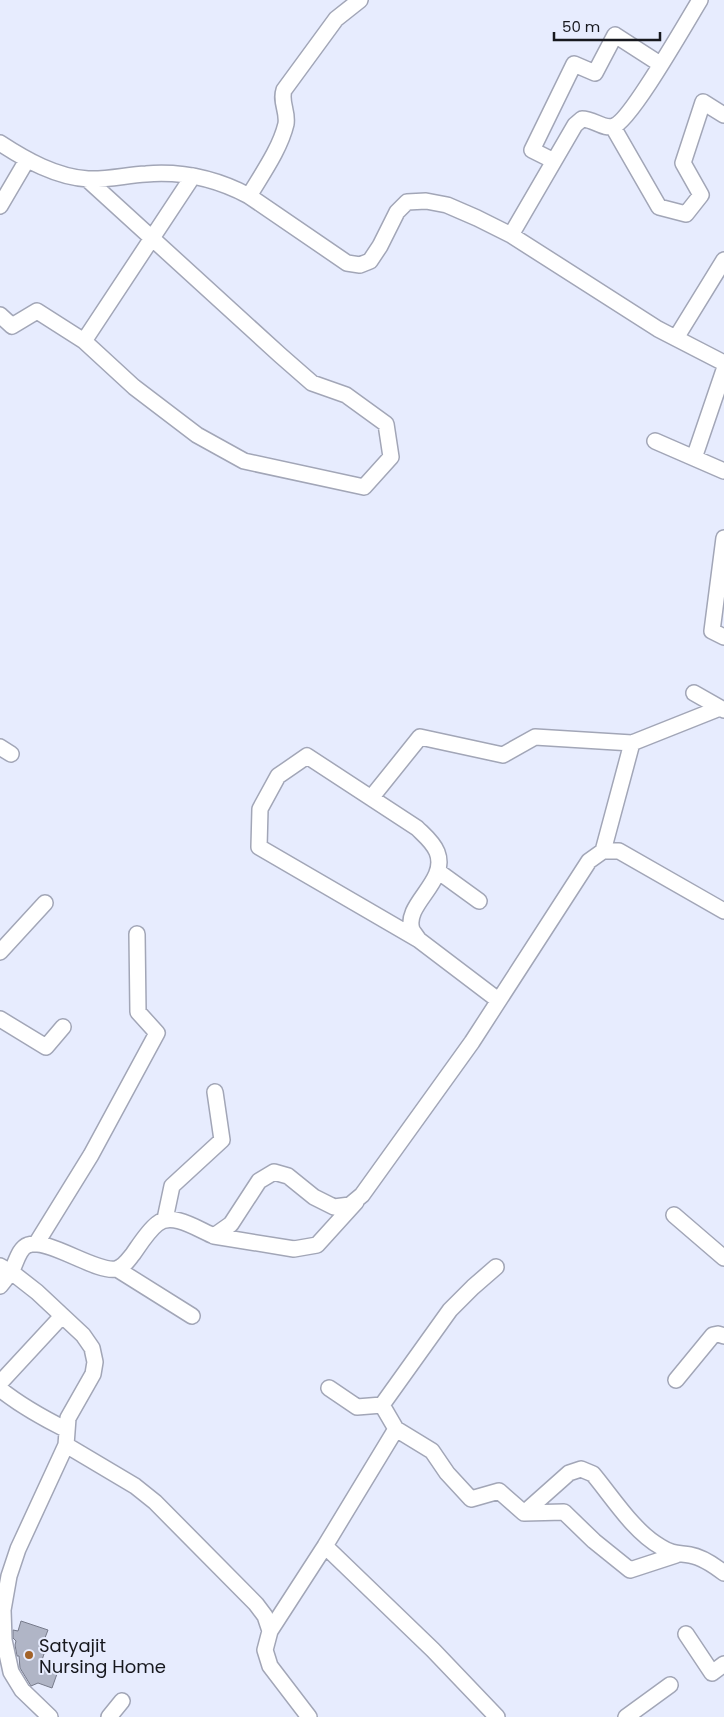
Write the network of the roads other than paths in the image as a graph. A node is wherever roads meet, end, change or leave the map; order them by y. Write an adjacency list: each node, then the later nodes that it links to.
1 (360, 0): 11 (street)
2 (700, 0): 3 (street)
3 (660, 64): 5 (street); 8 (street)
4 (724, 115): 5 (street)
5 (613, 127): 8 (street)
6 (0, 143): 7 (street)
7 (27, 160): 10 (street); 12 (street)
8 (554, 161): 13 (street)
9 (193, 176): 10 (street); 11 (street); 14 (street)
10 (88, 179): 14 (street)
11 (249, 196): 13 (street)
12 (0, 206)
13 (511, 236): 17 (street)
14 (152, 238): 18 (street); 18 (street)
15 (724, 260): 17 (street)
16 (0, 315): 18 (street)
17 (676, 338): 19 (street)
18 (84, 341)
19 (724, 363)
20 (724, 370): 22 (street)
21 (656, 441): 22 (street)
22 (694, 458): 23 (street)
23 (724, 471)
24 (724, 538): 25 (street)
25 (724, 637)
26 (694, 693): 27 (street)
27 (722, 709): 28 (street)
28 (632, 743): 29 (street); 30 (street)
29 (372, 798): 31 (street); 36 (street)
30 (603, 851): 34 (street); 38 (street)
31 (439, 872): 32 (street); 36 (street)
32 (479, 901)
33 (45, 903): 37 (street)
34 (724, 911)
35 (137, 934): 46 (street)
36 (419, 940): 38 (street)
37 (0, 952)
38 (498, 1000): 42 (street)
39 (0, 1019): 40 (street)
40 (64, 1027)
41 (215, 1092): 44 (street)
42 (362, 1195): 45 (street); 45 (street)
43 (674, 1214): 47 (street)
44 (165, 1219): 45 (street); 50 (street)
45 (214, 1236)
46 (36, 1244): 49 (street); 50 (street)
47 (724, 1258)
48 (496, 1267): 59 (street)
49 (5, 1269): 51 (street); 52 (street)
50 (117, 1269): 53 (street)
51 (0, 1286)
52 (62, 1316): 56 (street); 61 (street)
53 (192, 1316)
54 (724, 1336): 55 (street)
55 (676, 1380)
56 (0, 1383)
57 (329, 1388): 59 (street)
58 (0, 1389): 61 (street)
59 (382, 1405): 60 (street)
60 (396, 1429): 63 (street); 64 (street)
61 (67, 1430): 62 (street)
62 (66, 1445): 67 (street); 72 (street)
63 (524, 1513): 65 (street); 65 (street)
64 (325, 1546): 67 (street); 75 (street)
65 (676, 1554): 66 (street)
66 (724, 1573)
67 (270, 1631): 74 (street)
68 (686, 1634): 69 (street)
69 (724, 1664)
70 (670, 1685): 76 (street)
71 (122, 1701): 73 (street)
72 (50, 1717)
73 (109, 1717)
74 (309, 1717)
75 (497, 1717)
76 (626, 1717)

